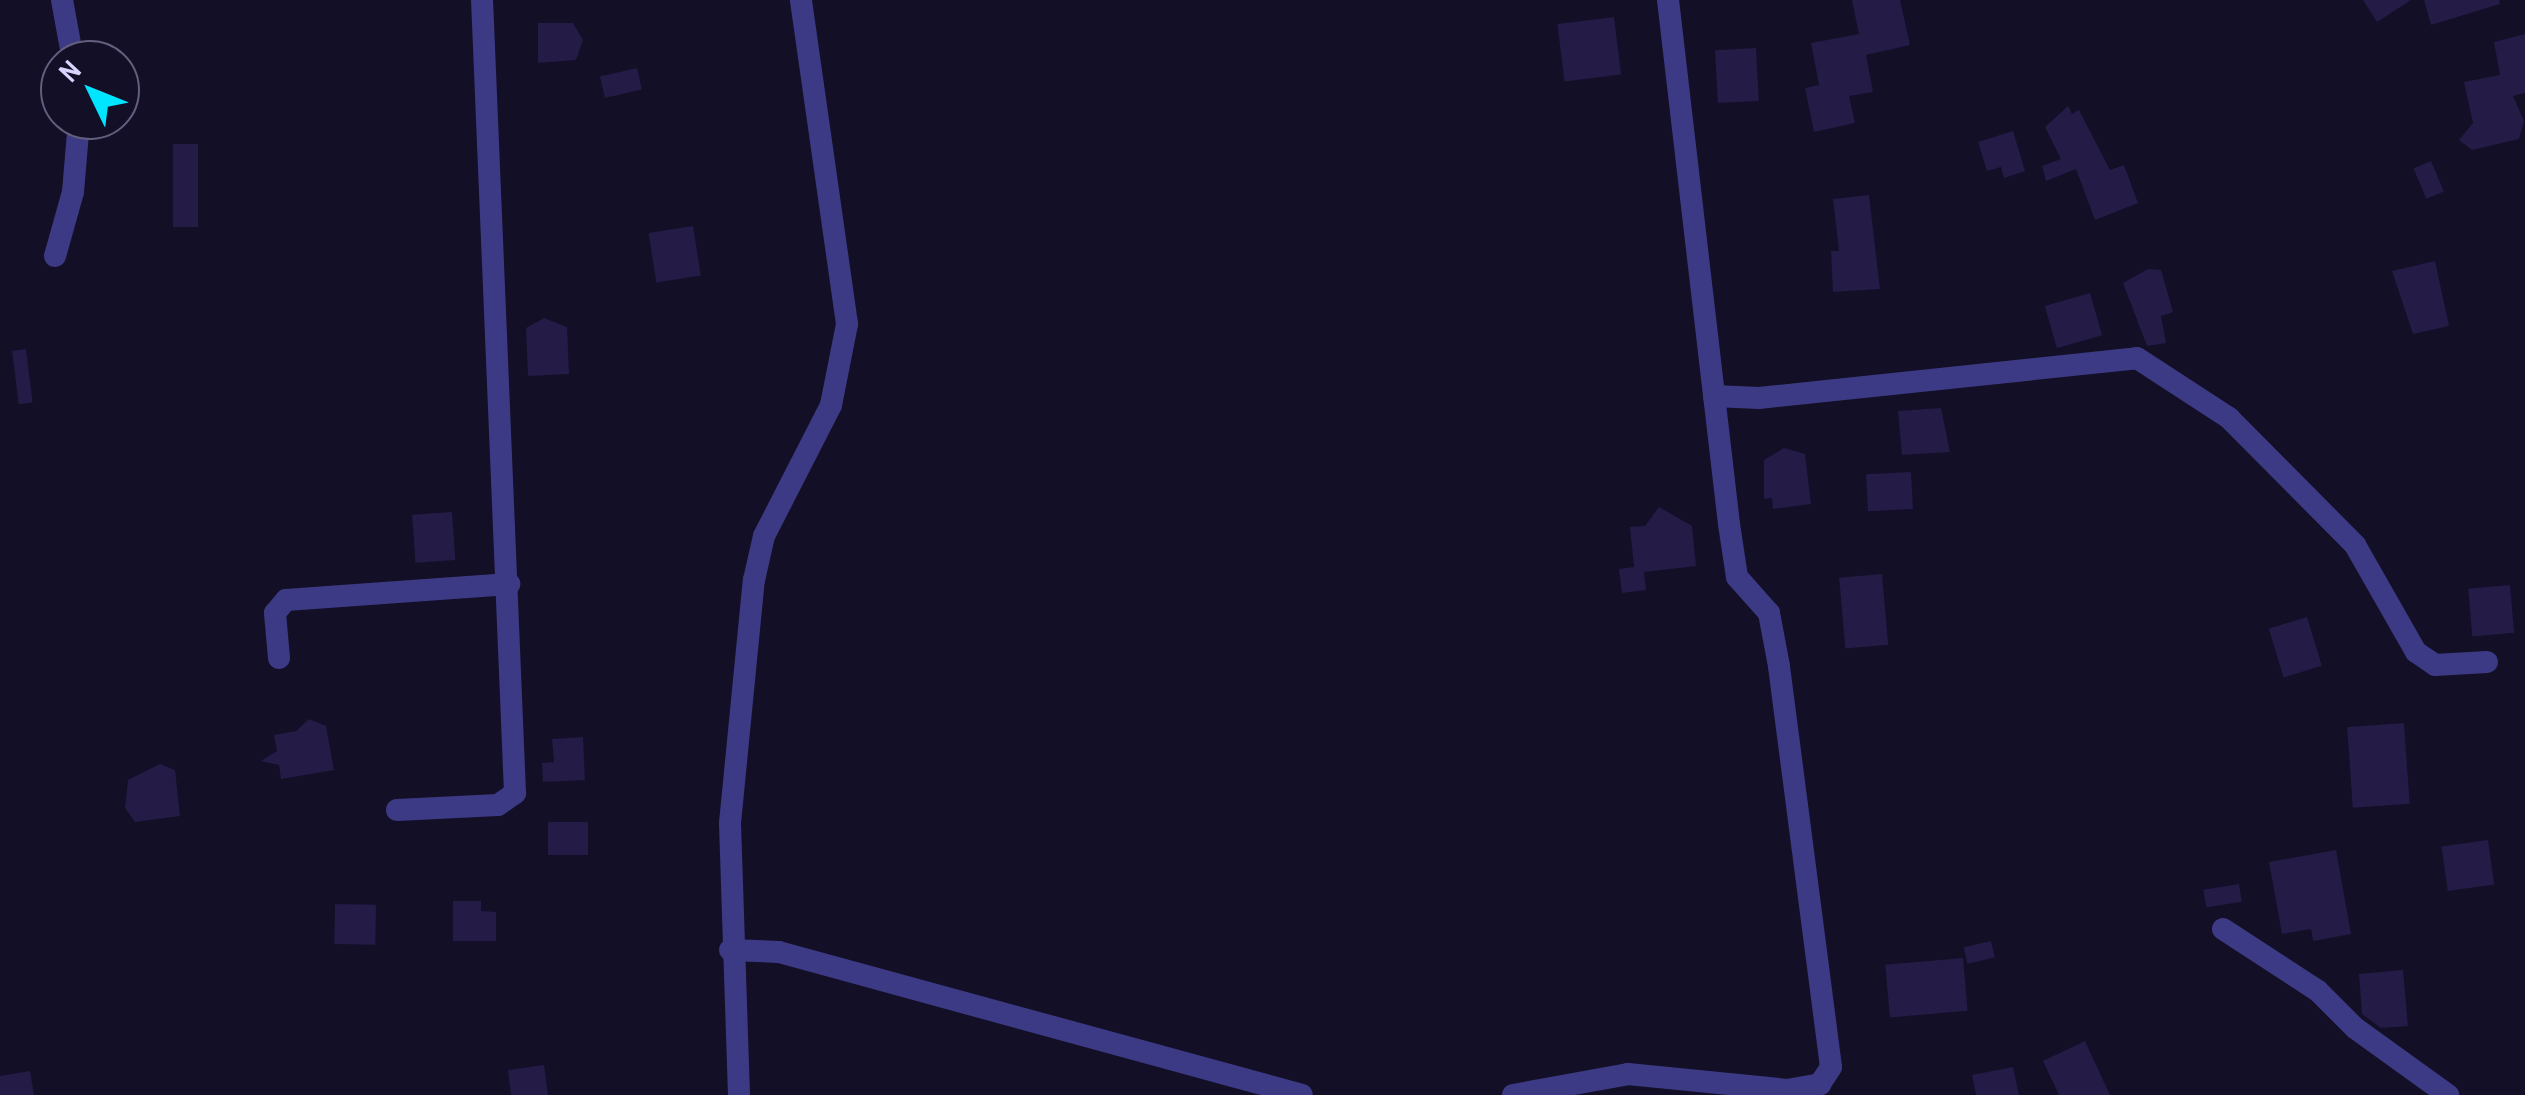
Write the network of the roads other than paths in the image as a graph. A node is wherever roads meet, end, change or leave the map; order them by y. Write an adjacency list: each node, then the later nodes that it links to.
1 (62, 0): 5 (street)
2 (482, 0): 9 (street)
3 (801, 0): 14 (street)
4 (1668, 0): 8 (street)
5 (69, 40)
6 (77, 140): 7 (street)
7 (55, 256)
8 (1714, 396): 11 (street); 15 (street)
9 (509, 584): 10 (street); 12 (street)
10 (279, 658)
11 (2487, 662)
12 (397, 810)
13 (2223, 930): 19 (street)
14 (730, 950): 16 (street); 17 (street)
15 (1824, 1089): 18 (street)
16 (739, 1095)
17 (1302, 1095)
18 (1515, 1095)
19 (2448, 1095)

